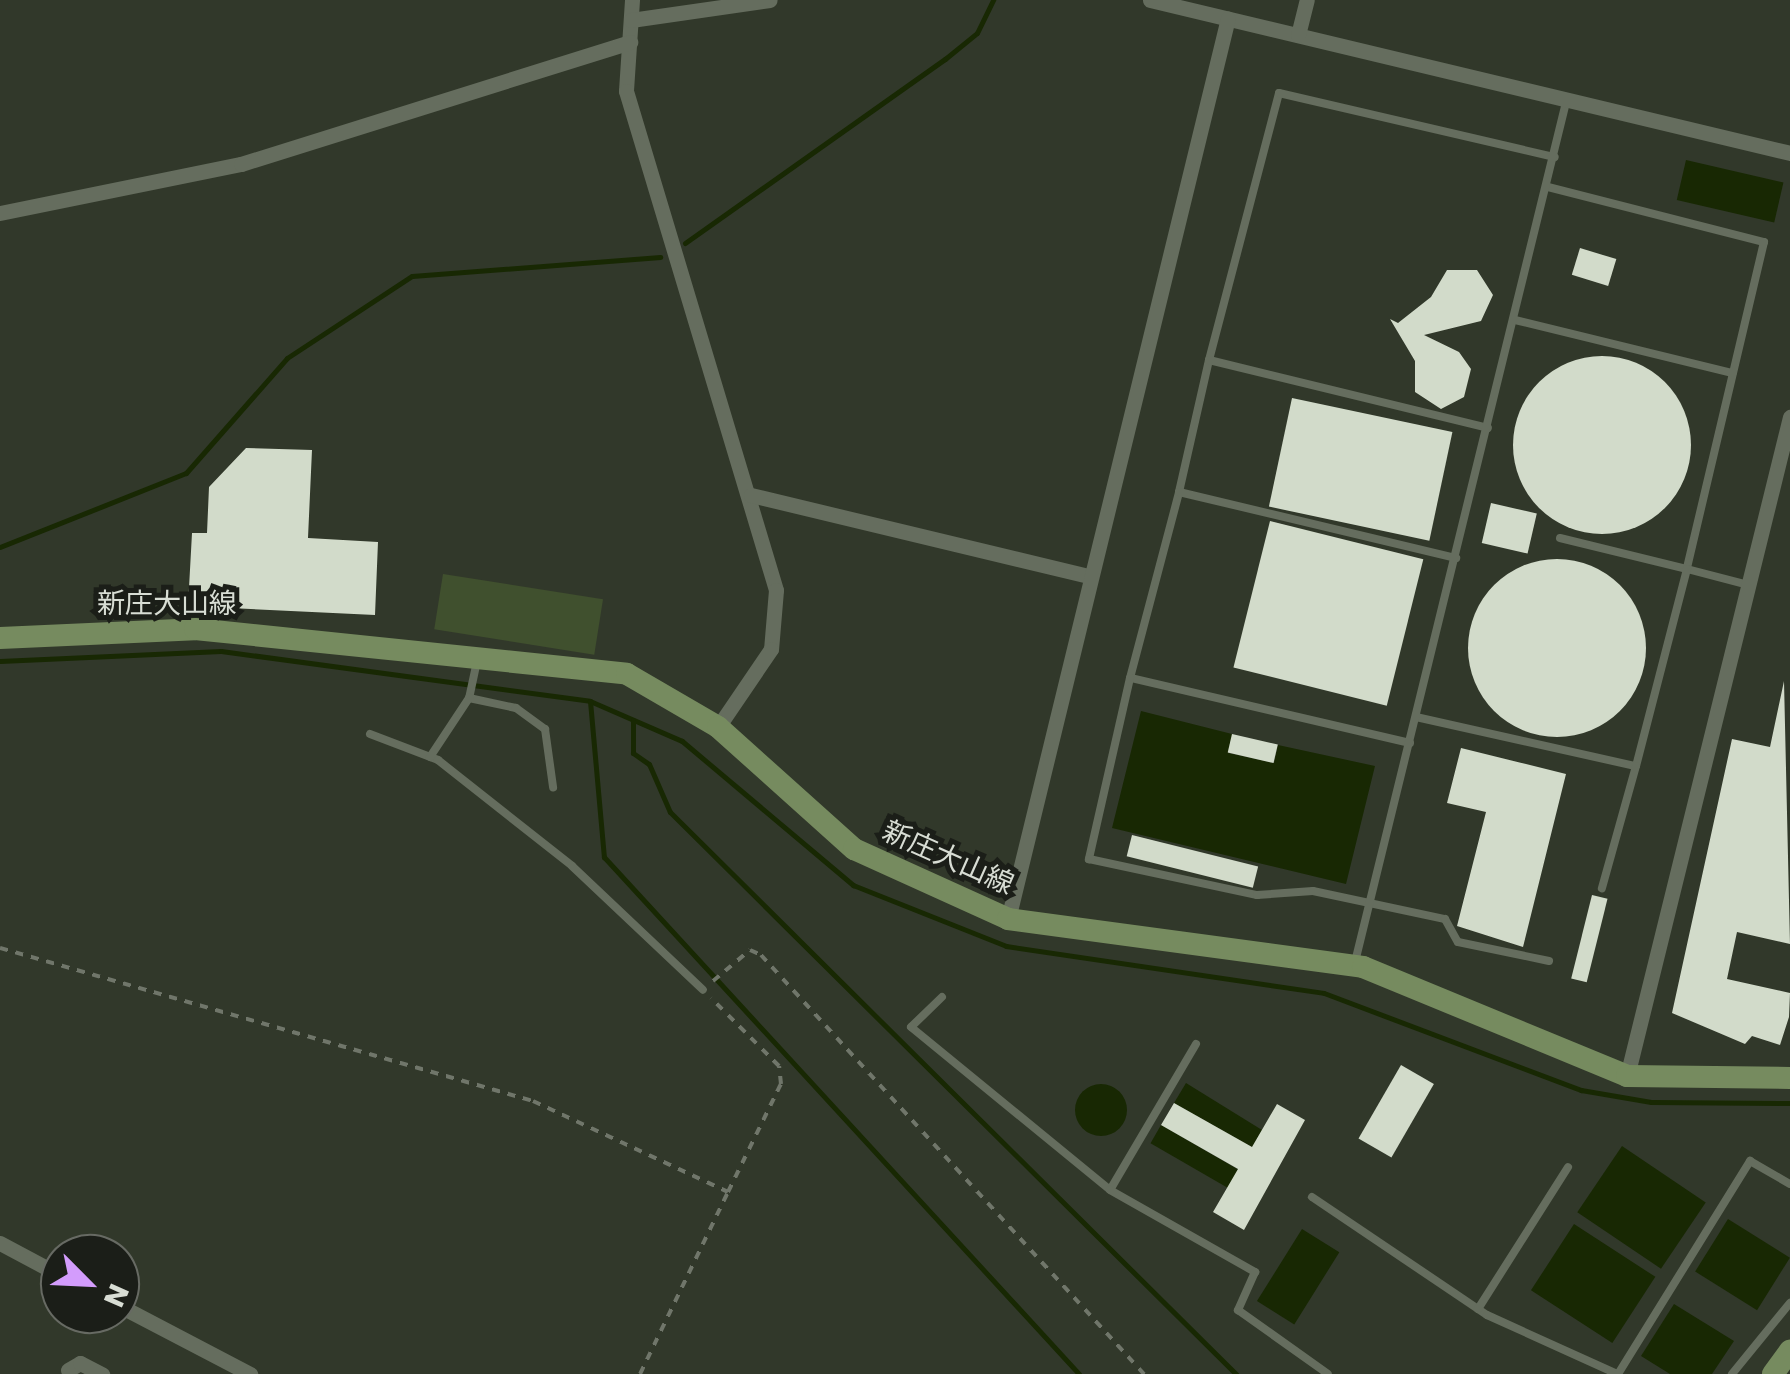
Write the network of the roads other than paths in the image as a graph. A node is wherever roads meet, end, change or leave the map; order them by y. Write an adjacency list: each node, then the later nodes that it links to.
1 (632, 0): 6 (street)
2 (770, 0): 6 (street)
3 (1150, 0): 5 (street)
4 (1307, 0): 7 (street)
5 (1228, 18): 7 (street); 24 (street)
6 (631, 20): 8 (street)
7 (1298, 34): 9 (street)
8 (630, 42): 13 (street); 20 (street)
9 (1566, 102): 10 (street); 11 (lane)
10 (1790, 152)
11 (1555, 158): 12 (lane); 15 (lane)
12 (1548, 186): 14 (lane); 16 (lane)
13 (0, 213)
14 (1515, 320): 16 (lane); 18 (lane)
15 (1208, 360): 18 (lane); 19 (lane)
16 (1733, 373): 23 (lane)
17 (1790, 418): 25 (street)
18 (1488, 428): 22 (lane)
19 (1179, 492): 22 (lane); 28 (lane)
20 (751, 495): 24 (street); 31 (street)
21 (1560, 538): 23 (lane)
22 (1456, 558): 30 (lane)
23 (1687, 569): 25 (lane); 35 (lane)
24 (1088, 576): 39 (street)
25 (1748, 585): 45 (street)
26 (0, 638): 27 (main road, 新庄大山線)
27 (478, 656): 29 (lane); 31 (main road, 新庄大山線)
28 (1130, 678): 33 (lane); 38 (lane)
29 (469, 698): 34 (lane); 36 (lane)
30 (1416, 717): 33 (lane); 35 (lane)
31 (718, 726): 39 (main road, 新庄大山線)
32 (370, 734): 34 (lane)
33 (1410, 743): 38 (lane)
34 (430, 757): 42 (lane)
35 (1636, 766): 37 (lane)
36 (553, 786)
37 (1602, 888)
38 (1370, 904): 40 (lane); 41 (lane)
39 (1008, 920): 41 (main road, 新庄大山線)
40 (1549, 961)
41 (1354, 966): 45 (main road, 新庄大山線)
42 (703, 990)
43 (942, 998): 49 (lane)
44 (1196, 1044): 49 (lane)
45 (1627, 1076): 46 (main road, 新庄大山線)
46 (1790, 1078)
47 (1568, 1166): 54 (lane)
48 (1790, 1184): 58 (lane)
49 (1110, 1190): 61 (lane)
50 (1312, 1197): 54 (lane)
51 (0, 1243): 52 (street)
52 (40, 1264)
53 (1790, 1302): 62 (lane)
54 (1478, 1309): 58 (lane)
55 (140, 1316): 60 (street)
56 (1790, 1351): 63 (main road)
57 (68, 1370): 59 (street)
58 (1616, 1373)
59 (102, 1374)
60 (250, 1374)
61 (1328, 1374)
62 (1732, 1374)
63 (1773, 1374)

